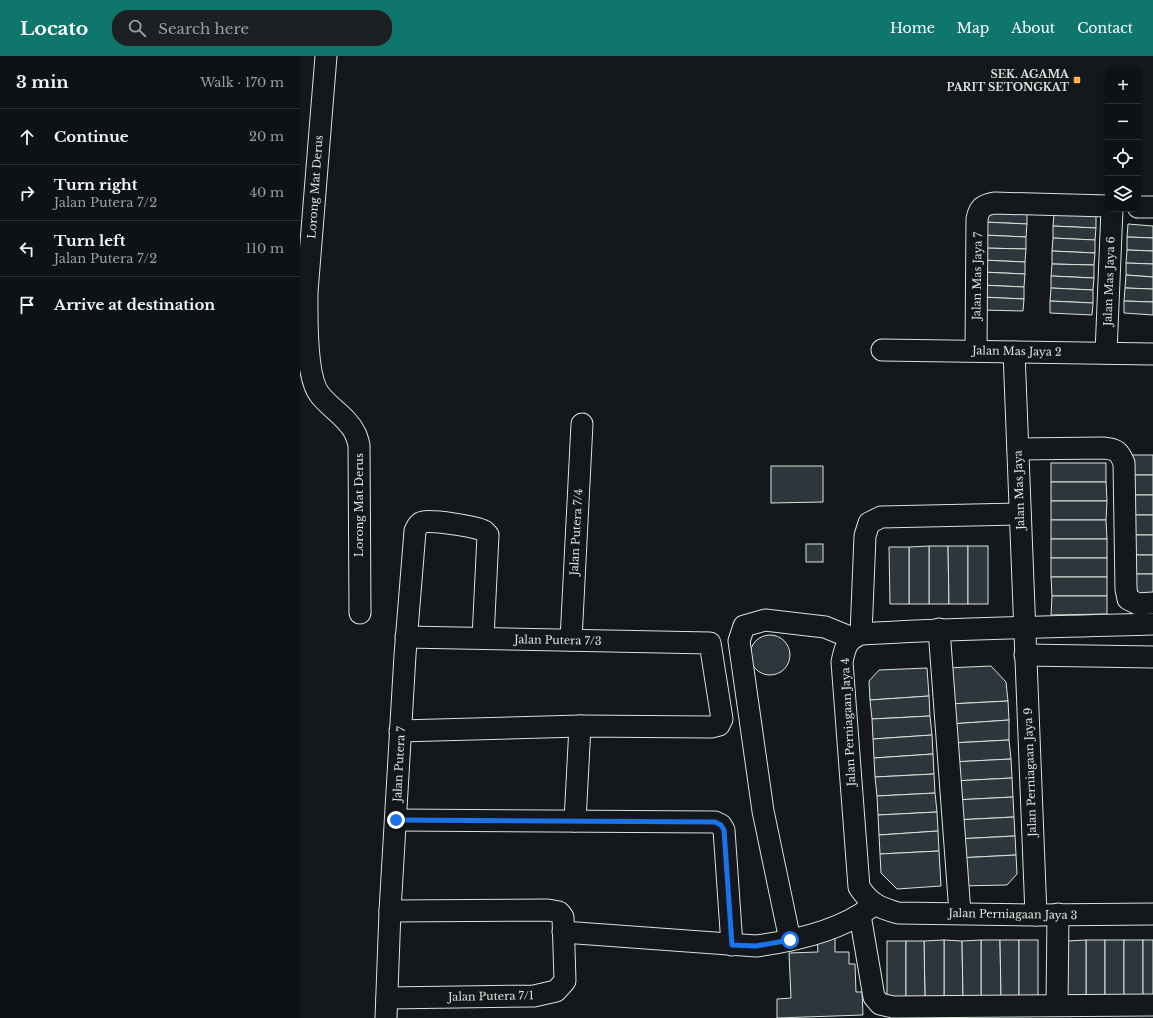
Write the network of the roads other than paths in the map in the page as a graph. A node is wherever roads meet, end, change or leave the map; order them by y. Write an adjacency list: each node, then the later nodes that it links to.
1 (326, 56): 15 (street, Lorong Mat Derus)
2 (1105, 206): 7 (street, Jalan Mas Jaya 7)
3 (1141, 206): 4 (street)
4 (1153, 207)
5 (1112, 212): 9 (street, Jalan Mas Jaya 6)
6 (882, 350): 7 (street, Jalan Mas Jaya 2)
7 (976, 350): 8 (street, Jalan Mas Jaya 2)
8 (1014, 352): 9 (street, Jalan Mas Jaya 2); 12 (street, Jalan Mas Jaya)
9 (1106, 353): 10 (street, Jalan Mas Jaya 2)
10 (1153, 354)
11 (582, 424): 22 (street, Jalan Putera 7/4)
12 (1018, 449): 13 (street, Jalan Mas Jaya); 14 (street)
13 (1020, 514): 17 (street, Jalan Mas Jaya); 19 (street)
14 (1153, 603)
15 (360, 613)
16 (1153, 624): 17 (street)
17 (1024, 628): 18 (street); 23 (street, Jalan Perniagaan Jaya 9)
18 (939, 629): 19 (street); 31 (street)
19 (856, 636): 29 (street, Jalan Perniagaan Jaya 4); 36 (street)
20 (406, 637): 21 (street, Jalan Putera 7/3); 21 (street, Jalan Putera 7); 26 (street, Jalan Putera 7)
21 (483, 638): 22 (street, Jalan Putera 7/3)
22 (571, 640): 25 (street, Jalan Putera 7/3)
23 (1025, 655): 24 (street); 34 (street, Jalan Perniagaan Jaya 9)
24 (1153, 657)
25 (580, 726): 26 (street); 28 (street)
26 (400, 731): 27 (street, Jalan Putera 7)
27 (396, 820): 28 (street); 30 (street, Jalan Putera 7)
28 (575, 821): 37 (street)
29 (867, 910): 31 (street, Jalan Perniagaan Jaya 3); 36 (street); 38 (street)
30 (390, 911): 35 (street, Jalan Putera 7/1); 40 (street, Jalan Putera 7)
31 (960, 913): 34 (street, Jalan Perniagaan Jaya 3)
32 (1058, 914): 33 (street, Jalan Perniagaan Jaya 3); 34 (street, Jalan Perniagaan Jaya 3); 38 (street)
33 (1153, 914)
34 (1036, 915)
35 (563, 932): 37 (street); 40 (street, Jalan Putera 7/1)
36 (790, 940): 37 (street)
37 (732, 945)
38 (1057, 1005): 39 (street)
39 (1153, 1005)
40 (387, 1008)

